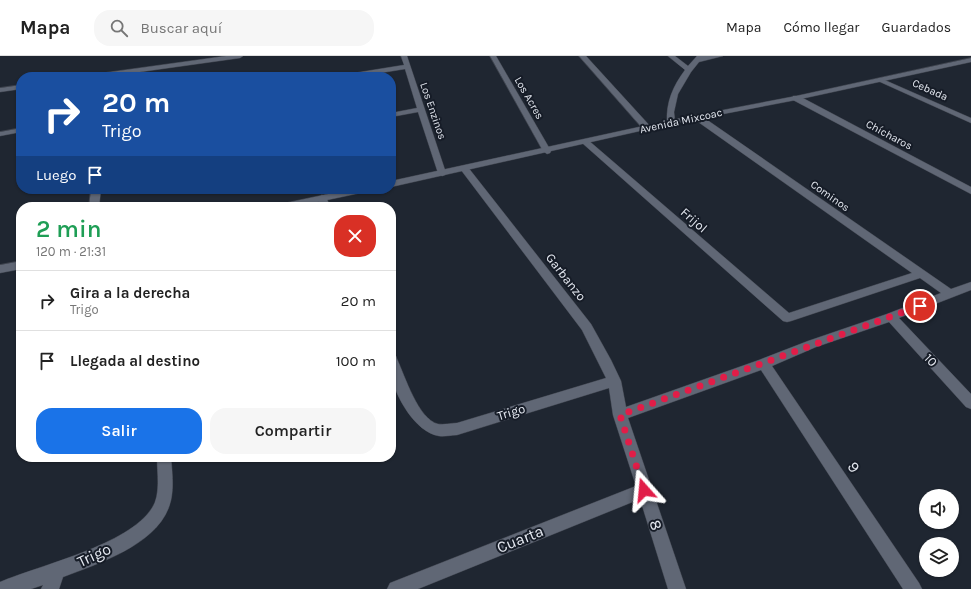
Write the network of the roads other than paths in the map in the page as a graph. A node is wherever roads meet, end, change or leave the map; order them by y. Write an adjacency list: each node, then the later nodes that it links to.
1 (240, 56): 11 (street)
2 (404, 56): 9 (street, Los Enzinos)
3 (493, 56): 26 (street, Los Acres)
4 (582, 56): 22 (street)
5 (672, 56): 10 (street)
6 (720, 56): 7 (street)
7 (699, 58): 10 (street)
8 (971, 60): 13 (street, Avenida Mixcoac)
9 (406, 67): 12 (street); 17 (street, Los Enzinos)
10 (689, 70): 21 (street)
11 (125, 72)
12 (374, 72)
13 (880, 80): 16 (street, Avenida Mixcoac); 20 (street, Cebada)
14 (16, 88): 15 (street)
15 (0, 90)
16 (796, 98): 19 (street, Avenida Mixcoac); 30 (street, Chícharos)
17 (421, 109): 18 (street); 28 (street, Los Enzinos)
18 (396, 113)
19 (697, 117): 21 (street, Avenida Mixcoac); 37 (street, Cominos)
20 (971, 121)
21 (671, 122): 22 (street, Avenida Mixcoac)
22 (647, 128): 25 (street, Avenida Mixcoac)
23 (16, 131): 24 (street)
24 (0, 134)
25 (585, 142): 26 (street, Avenida Mixcoac); 37 (street, Frijol)
26 (548, 151): 27 (street, Avenida Mixcoac)
27 (464, 168): 28 (street, Avenida Mixcoac); 43 (street, Garbanzo)
28 (442, 173): 29 (street, Avenida Mixcoac)
29 (396, 183)
30 (971, 191)
31 (341, 194): 32 (street)
32 (322, 198): 33 (street); 34 (street)
33 (304, 202)
34 (324, 202)
35 (16, 266): 36 (street)
36 (0, 269)
37 (921, 274): 39 (street, Cominos)
38 (971, 286): 39 (street)
39 (950, 294): 40 (street)
40 (891, 317): 41 (street); 44 (street, 10)
41 (764, 364): 45 (street); 53 (street, 9)
42 (396, 370): 43 (street, Trigo)
43 (614, 381): 45 (street, Garbanzo)
44 (971, 403)
45 (620, 415): 47 (street, 8)
46 (164, 462): 48 (street, Trigo)
47 (644, 490): 51 (street, Cuarta); 52 (street, 8)
48 (57, 572): 49 (street, Trigo); 50 (street)
49 (4, 589)
50 (50, 589)
51 (396, 589)
52 (677, 589)
53 (913, 589)

